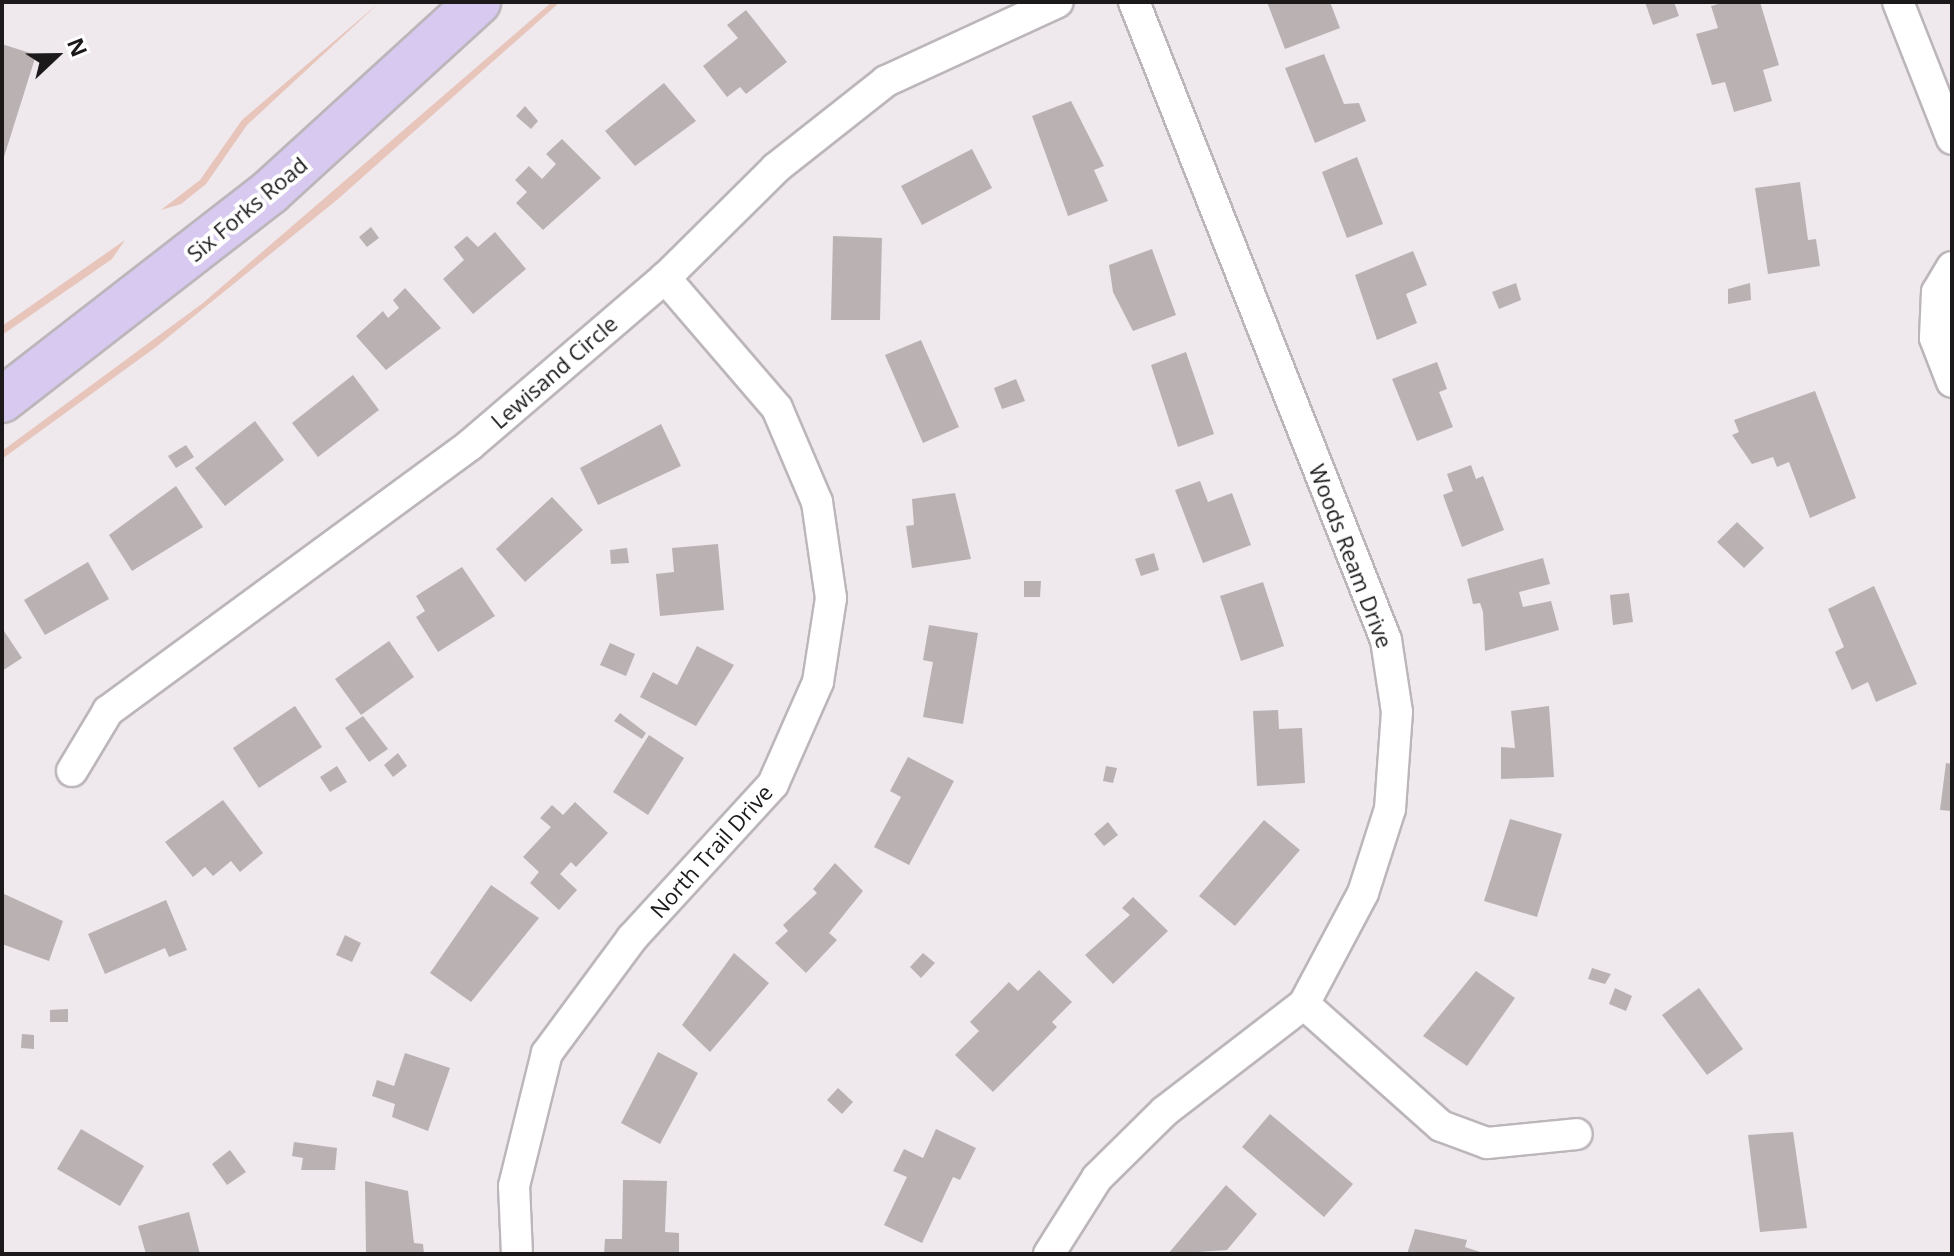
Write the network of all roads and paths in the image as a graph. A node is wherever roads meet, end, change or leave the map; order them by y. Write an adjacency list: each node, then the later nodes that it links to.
1 (478, 2): 9 (main road, Six Forks Road)
2 (1058, 2): 7 (street, Lewisand Circle)
3 (1134, 2): 11 (street, Woods Ream Drive)
4 (1898, 2): 5 (street)
5 (1952, 139)
6 (1952, 267): 8 (street)
7 (665, 278): 10 (street, Lewisand Circle); 13 (street, North Trail Drive)
8 (1952, 382)
9 (2, 400)
10 (72, 771)
11 (1304, 1004): 12 (street); 14 (street, Woods Ream Drive)
12 (1577, 1134)
13 (517, 1254)
14 (1049, 1254)

